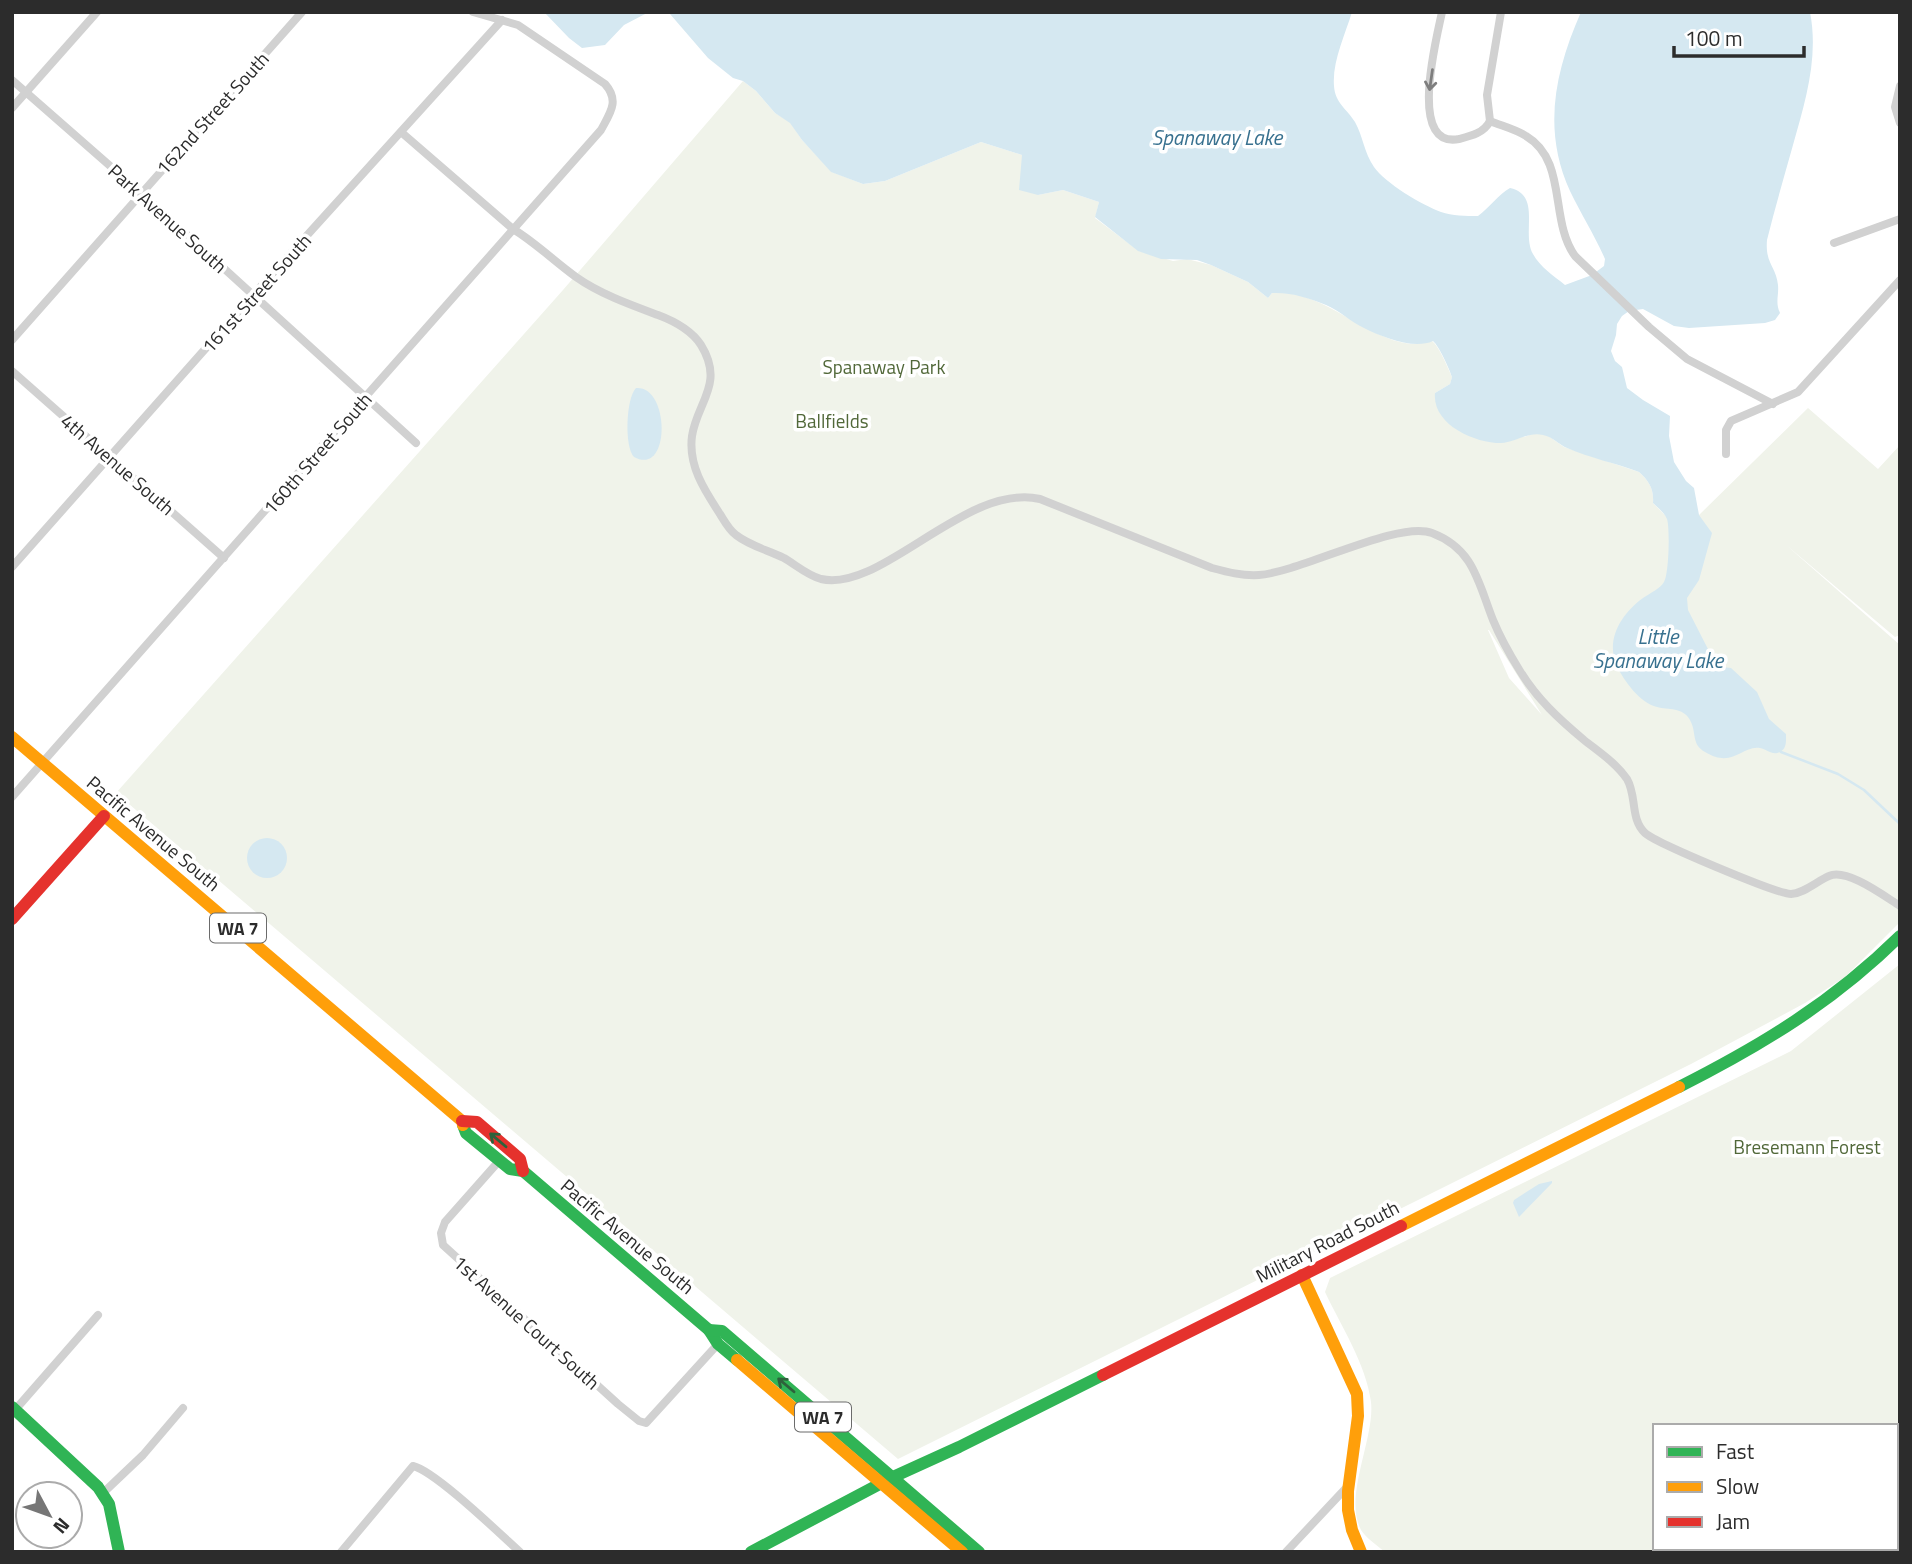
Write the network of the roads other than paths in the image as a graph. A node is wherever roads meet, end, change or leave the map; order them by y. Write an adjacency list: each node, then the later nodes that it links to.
1 (97, 12): 9 (street)
2 (302, 12): 14 (street, 162nd Street South)
3 (473, 12): 6 (street)
4 (1442, 12): 11 (street, one-way to 11)
5 (1501, 12): 11 (street)
6 (502, 20): 13 (street, 161st Street South); 16 (street, 160th Street South)
7 (12, 80): 9 (street, Park Avenue South)
8 (1900, 86): 12 (street)
9 (27, 93): 10 (street); 14 (street, Park Avenue South)
10 (12, 108)
11 (1490, 121): 23 (street)
12 (1900, 123)
13 (401, 132): 16 (street); 19 (street, 161st Street South)
14 (141, 193): 19 (street, Park Avenue South); 20 (street, 162nd Street South)
15 (1900, 219): 17 (street)
16 (513, 229): 22 (street, 160th Street South); 33 (street)
17 (1834, 243)
18 (1900, 280): 23 (street)
19 (253, 295): 22 (street, Park Avenue South); 26 (street, 161st Street South)
20 (12, 340)
21 (12, 371): 26 (street, 4th Avenue South)
22 (365, 398): 24 (street, Park Avenue South); 27 (street, 160th Street South)
23 (1773, 404): 25 (street)
24 (416, 443)
25 (1726, 454)
26 (109, 458): 27 (street, 4th Avenue South); 28 (street, 161st Street South)
27 (224, 558): 30 (street, 160th Street South)
28 (12, 568)
29 (12, 737): 30 (main road, Pacific Avenue South / WA 7)
30 (42, 763): 31 (street, 160th Street South); 32 (main road, Pacific Avenue South / WA 7)
31 (12, 797)
32 (104, 817): 34 (main road); 36 (main road, Pacific Avenue South / WA 7)
33 (1900, 906)
34 (12, 919)
35 (1900, 936): 39 (main road, Military Road South)
36 (462, 1121): 37 (main road, Pacific Avenue South / WA 7); 38 (main road, Pacific Avenue South / WA 7, one-way to 36)
37 (499, 1161): 38 (main road, Pacific Avenue South / WA 7); 42 (street, 1st Avenue Court South)
38 (523, 1171): 41 (main road, Pacific Avenue South / WA 7)
39 (1302, 1275): 45 (main road, Military Road South); 46 (main road)
40 (98, 1315): 43 (street)
41 (709, 1329): 42 (main road, Pacific Avenue South / WA 7); 45 (main road, Pacific Avenue South / WA 7, one-way to 41)
42 (718, 1344): 45 (main road, Pacific Avenue South / WA 7)
43 (14, 1408): 47 (main road)
44 (183, 1408): 47 (street)
45 (888, 1480): 48 (main road, Military Road South); 52 (main road, Pacific Avenue South / WA 7); 53 (main road, Pacific Avenue South / WA 7)
46 (1347, 1487): 54 (street); 55 (main road)
47 (103, 1493): 49 (main road)
48 (758, 1550)
49 (119, 1552)
50 (341, 1552): 51 (street)
51 (520, 1552)
52 (962, 1552)
53 (979, 1552)
54 (1286, 1552)
55 (1361, 1552)

